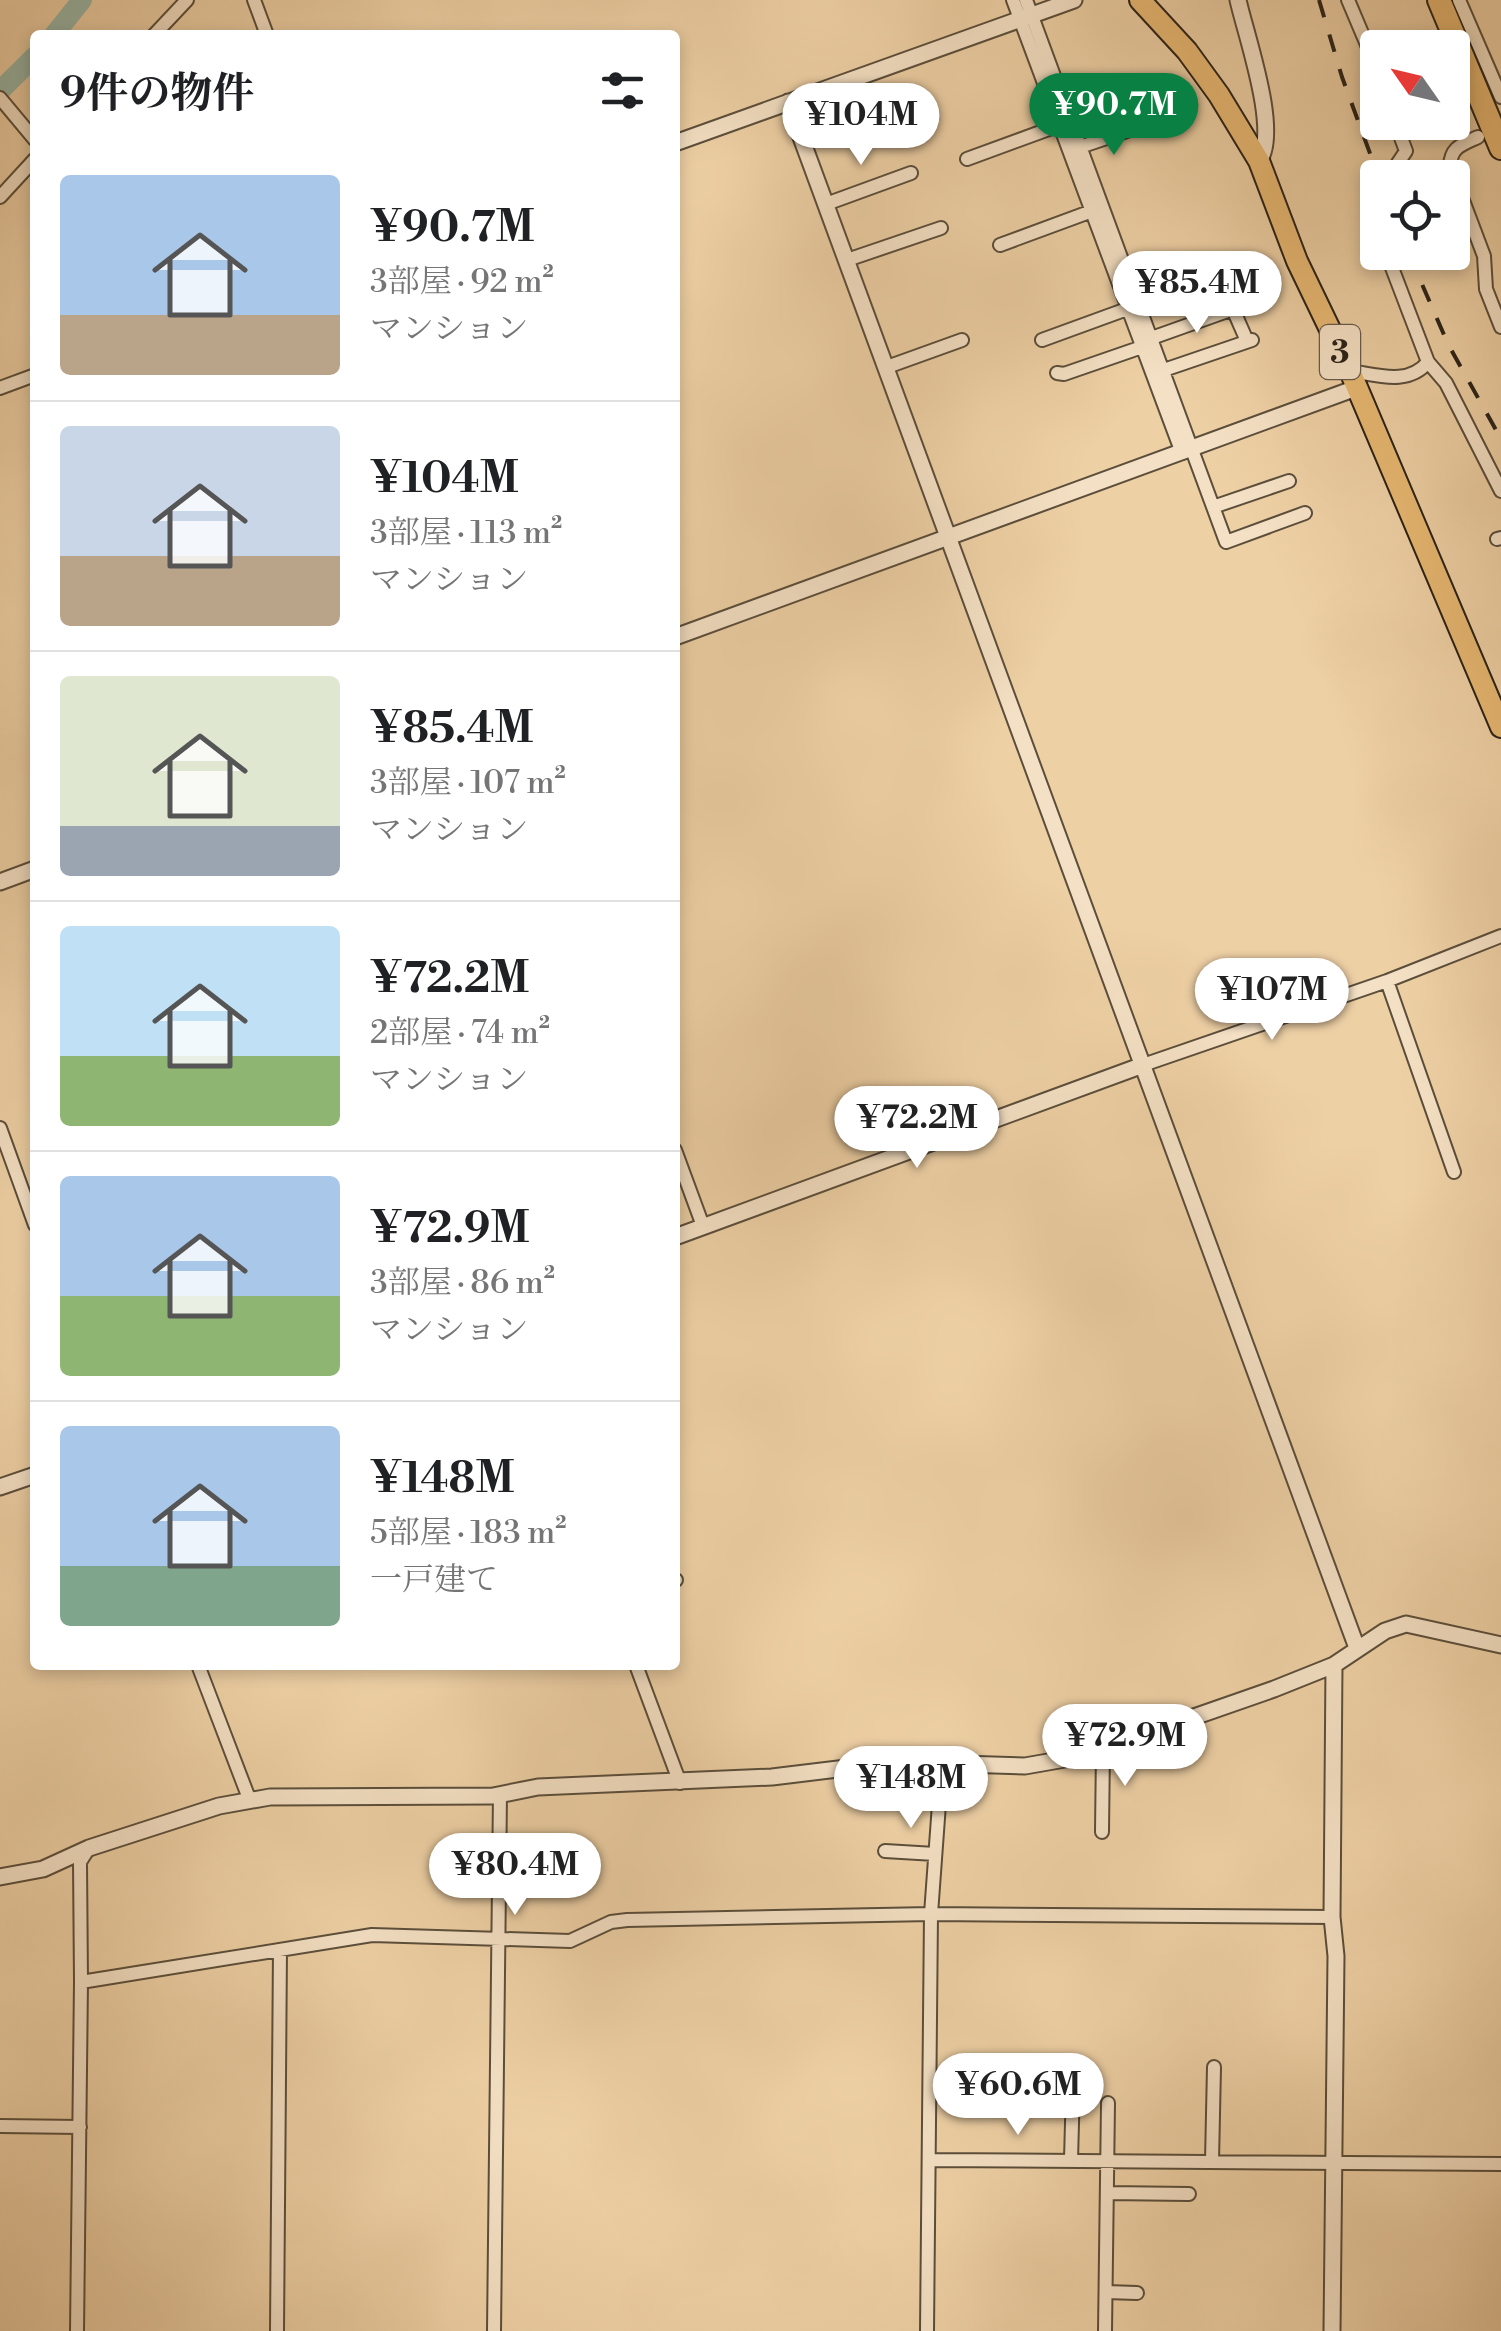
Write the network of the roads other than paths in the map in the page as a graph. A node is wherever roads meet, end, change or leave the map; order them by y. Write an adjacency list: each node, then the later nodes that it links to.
1 (187, 0): 12 (street)
2 (254, 0): 13 (street)
3 (1013, 0): 11 (street)
4 (1026, 0): 11 (street)
5 (1074, 0): 11 (street)
6 (1140, 0): 26 (highway, 3)
7 (1238, 0): 26 (street)
8 (1348, 0): 14 (street)
9 (1439, 0): 24 (highway)
10 (1459, 0): 15 (street)
11 (1026, 19): 17 (street); 18 (street)
12 (159, 30)
13 (265, 30)
14 (1361, 30)
15 (1501, 97)
16 (0, 98): 20 (street)
17 (788, 102): 22 (street); 31 (street)
18 (1065, 123): 23 (street); 25 (street); 29 (street)
19 (1134, 129): 23 (street)
20 (30, 134)
21 (1478, 137): 38 (street)
22 (680, 141)
23 (1080, 147): 29 (street)
24 (1501, 148)
25 (966, 159)
26 (1259, 161): 47 (highway, 3)
27 (30, 165): 30 (street)
28 (911, 173): 31 (street)
29 (1084, 173): 32 (street); 41 (street)
30 (0, 197)
31 (826, 204): 35 (street)
32 (1092, 211): 34 (street); 37 (street)
33 (941, 228): 35 (street)
34 (1000, 245)
35 (846, 260): 43 (street)
36 (1393, 270): 42 (street)
37 (1127, 309): 40 (street); 41 (street)
38 (1501, 327)
39 (962, 340): 43 (street)
40 (1042, 340)
41 (1144, 343): 44 (street); 44 (street); 45 (street)
42 (1428, 362): 47 (street); 51 (street)
43 (887, 367): 54 (street)
44 (1158, 372): 49 (street)
45 (1058, 373)
46 (30, 377): 48 (street)
47 (1353, 380): 49 (street); 56 (highway, 3)
48 (0, 388)
49 (1187, 451): 52 (street); 54 (street)
50 (1288, 481): 52 (street)
51 (1501, 491)
52 (1213, 506): 53 (street)
53 (1305, 514)
54 (950, 536): 55 (street); 61 (street)
55 (680, 635)
56 (1501, 727)
57 (30, 871): 58 (street)
58 (0, 882)
59 (1501, 936): 60 (street)
60 (1387, 981): 61 (street); 64 (street)
61 (1144, 1065): 66 (street); 71 (street)
62 (0, 1128): 65 (street)
63 (680, 1164): 66 (street)
64 (1454, 1172)
65 (30, 1211)
66 (703, 1226): 67 (street)
67 (680, 1235)
68 (30, 1476): 69 (street)
69 (0, 1487)
70 (1501, 1644): 71 (street)
71 (1357, 1648): 72 (street)
72 (1334, 1664): 75 (street); 86 (street)
73 (200, 1670): 79 (street)
74 (638, 1670): 77 (street)
75 (1103, 1749): 76 (street); 80 (street)
76 (942, 1763): 77 (street); 83 (street)
77 (680, 1783): 78 (street)
78 (500, 1794): 79 (street); 87 (street)
79 (250, 1800): 81 (street)
80 (1102, 1832)
81 (89, 1848): 84 (street); 89 (street)
82 (885, 1851): 83 (street)
83 (935, 1854): 85 (street)
84 (0, 1877)
85 (931, 1914): 86 (street); 87 (street); 95 (street)
86 (1332, 1917): 99 (street)
87 (498, 1939): 88 (street); 107 (street)
88 (280, 1950): 89 (street); 106 (street)
89 (81, 1982): 94 (street)
90 (1214, 2067): 98 (street)
91 (1073, 2086): 96 (street)
92 (1108, 2103): 97 (street)
93 (0, 2126): 94 (street)
94 (80, 2127): 105 (street)
95 (929, 2160): 96 (street); 108 (street)
96 (1071, 2160): 97 (street)
97 (1107, 2160): 98 (street); 101 (street)
98 (1212, 2161): 99 (street)
99 (1334, 2162): 100 (street); 110 (street)
100 (1501, 2164)
101 (1107, 2193): 102 (street); 103 (street)
102 (1189, 2194)
103 (1106, 2292): 104 (street); 109 (street)
104 (1137, 2293)
105 (78, 2331)
106 (277, 2331)
107 (494, 2331)
108 (927, 2331)
109 (1105, 2331)
110 (1332, 2331)

